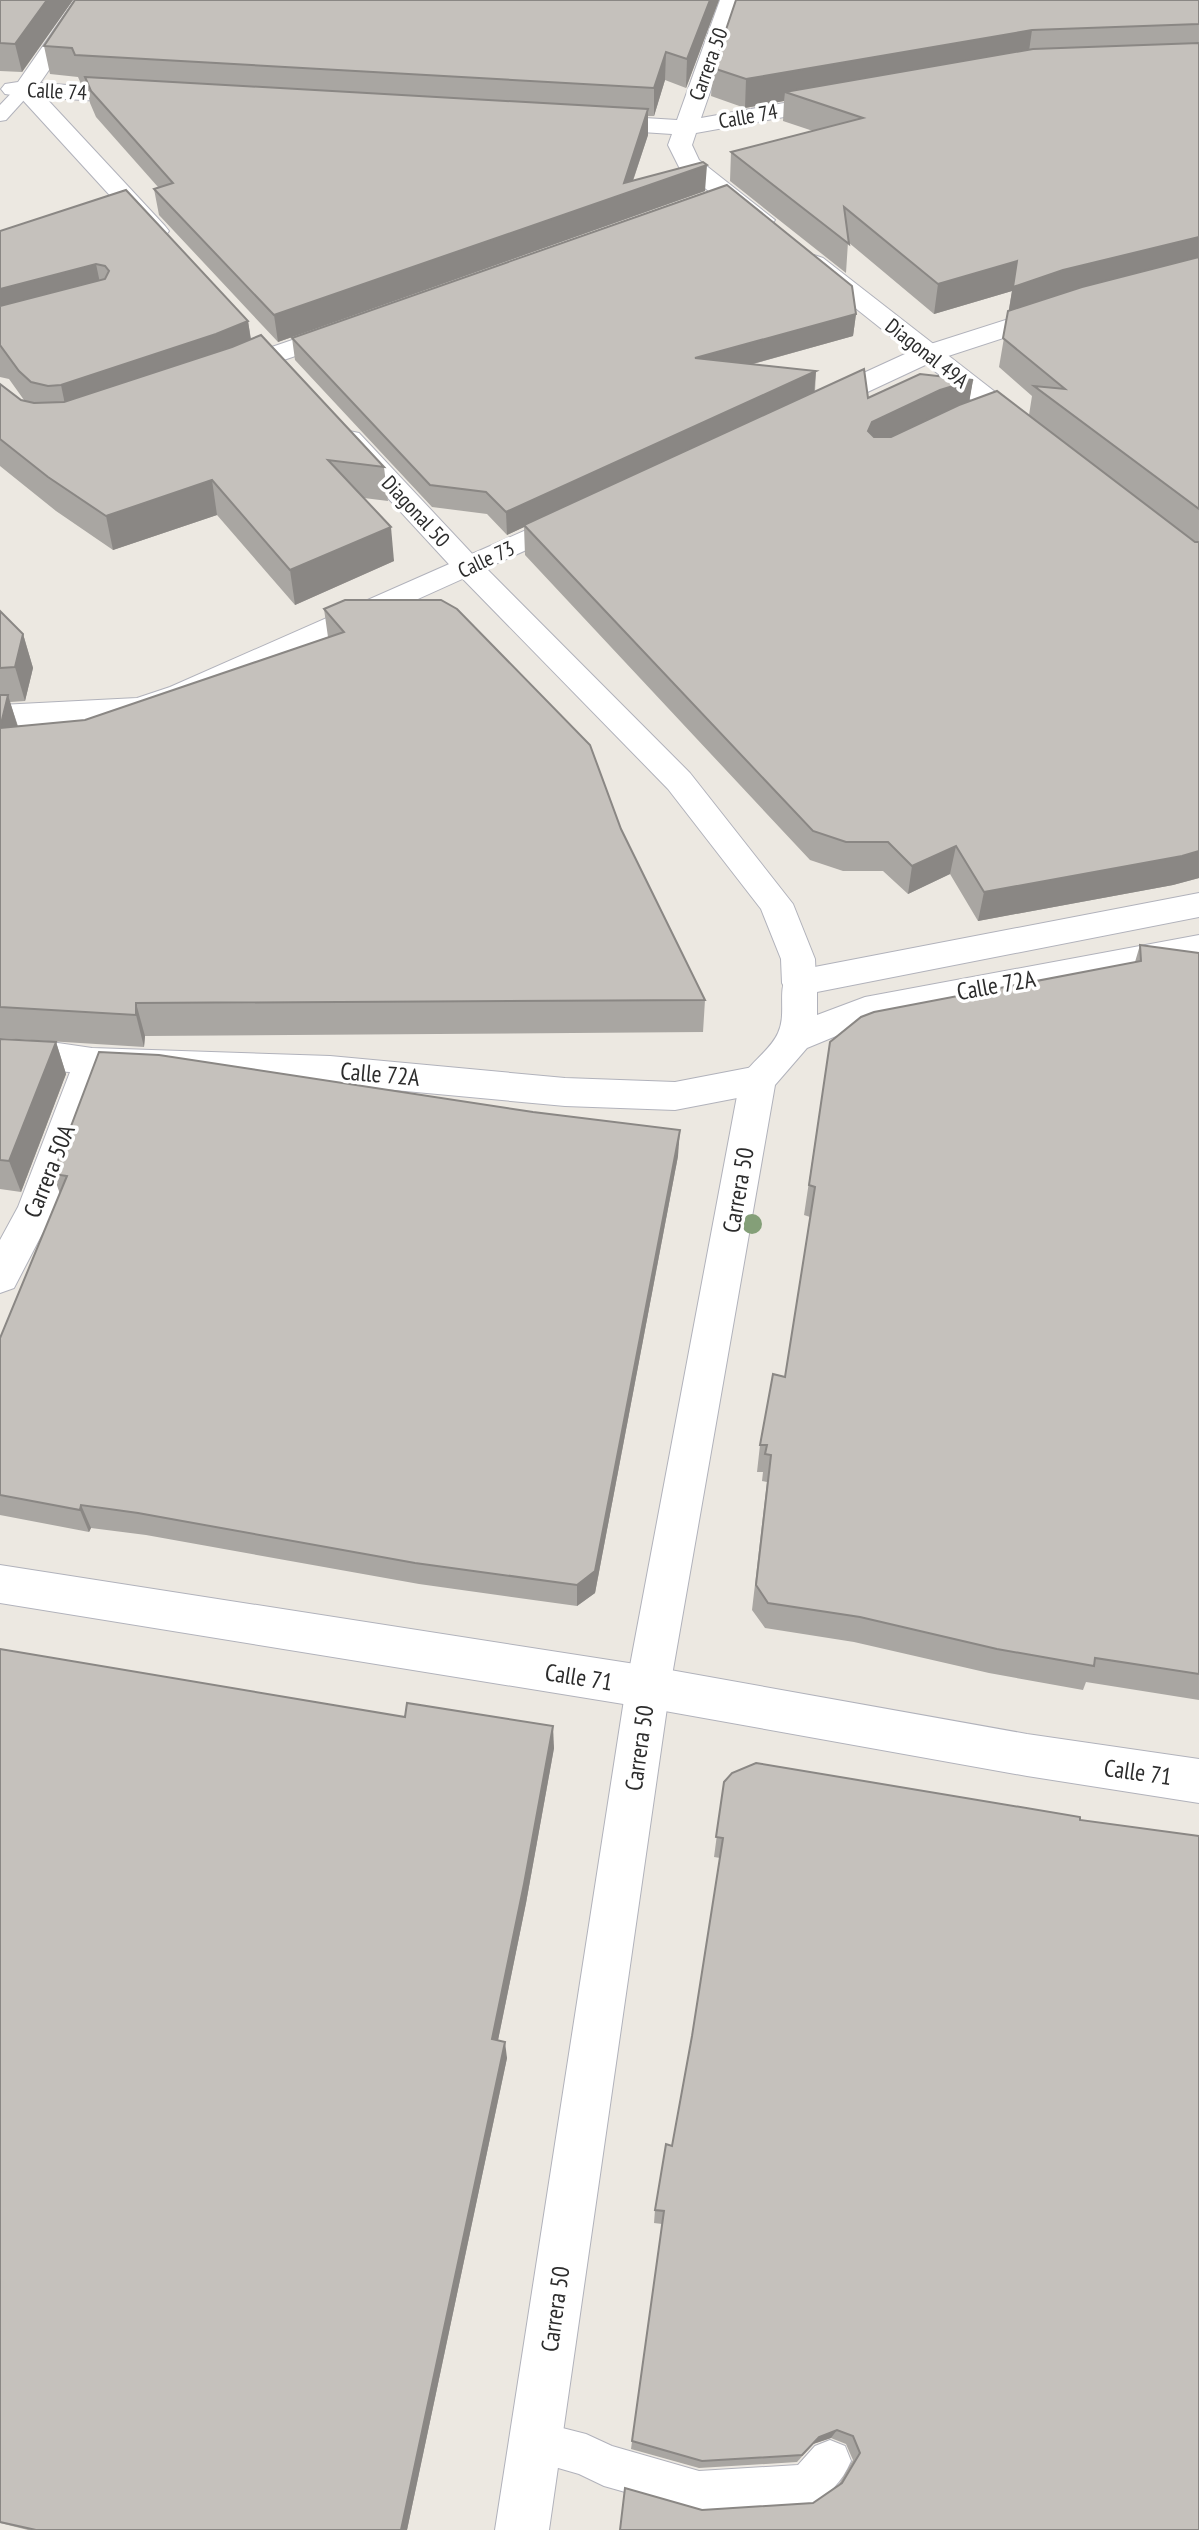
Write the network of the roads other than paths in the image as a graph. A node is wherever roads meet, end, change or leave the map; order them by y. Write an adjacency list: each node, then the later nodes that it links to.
1 (86, 0): 3 (street)
2 (731, 0): 8 (street, Carrera 50)
3 (12, 89): 4 (street, Calle 74); 6 (lane); 11 (street)
4 (162, 97)
5 (858, 97): 8 (street, Calle 74)
6 (0, 116)
7 (575, 121): 8 (street, Calle 74)
8 (685, 128): 9 (street, Diagonal 49A)
9 (729, 194): 10 (street); 15 (street, Diagonal 49A)
10 (703, 203)
11 (177, 254)
12 (1080, 304): 15 (street)
13 (363, 324): 16 (street)
14 (253, 336): 16 (street)
15 (927, 354): 19 (street); 20 (street, Diagonal 49A)
16 (261, 361): 17 (street)
17 (290, 376)
18 (328, 416): 22 (street, Diagonal 50)
19 (791, 418)
20 (1050, 448)
21 (604, 504): 22 (street, Calle 73)
22 (468, 567): 23 (street, Calle 73); 26 (street, Diagonal 50)
23 (0, 716)
24 (1199, 905): 26 (street, Calle 72A)
25 (1199, 948): 27 (street, Calle 72A)
26 (799, 984): 27 (street)
27 (798, 1037): 30 (street)
28 (0, 1055): 29 (street, Calle 72A)
29 (92, 1062): 30 (street, Calle 72A); 31 (street, Carrera 50A)
30 (758, 1080): 33 (street, Carrera 50)
31 (0, 1277)
32 (0, 1584): 33 (street, Calle 71)
33 (648, 1687): 34 (street, Calle 71); 35 (street, Carrera 50)
34 (1199, 1781)
35 (536, 2442): 36 (lane); 37 (street, Carrera 50)
36 (830, 2462)
37 (522, 2530)

